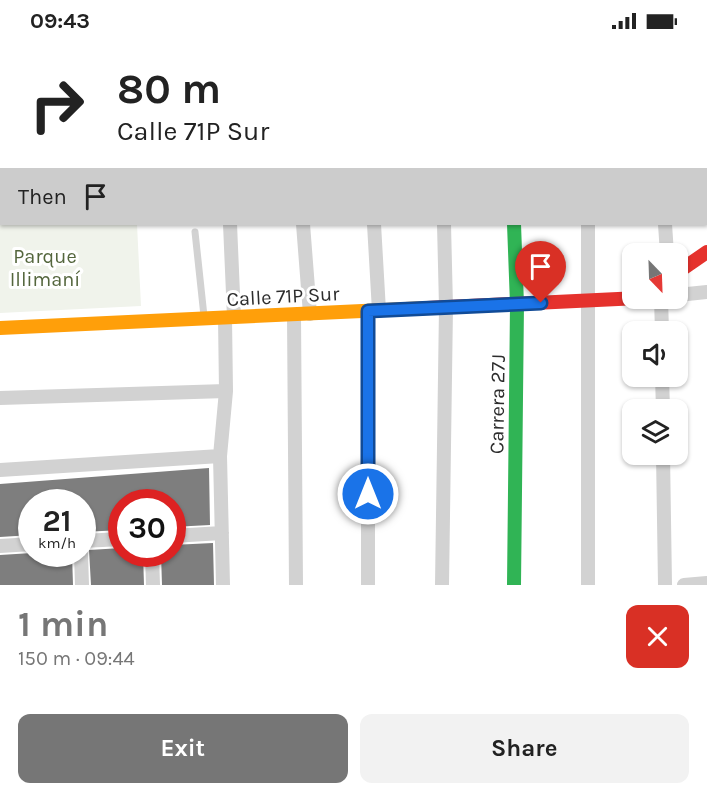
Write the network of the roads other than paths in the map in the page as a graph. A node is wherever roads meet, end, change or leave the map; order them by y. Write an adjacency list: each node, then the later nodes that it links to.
1 (230, 225): 21 (street)
2 (303, 225): 19 (street)
3 (374, 225): 18 (street)
4 (444, 225): 17 (street)
5 (514, 225): 16 (street, Carrera 27J)
6 (588, 225): 15 (street)
7 (665, 225): 9 (street)
8 (195, 232): 22 (lane)
9 (666, 243)
10 (707, 252): 11 (street)
11 (688, 265)
12 (707, 292): 13 (street)
13 (688, 294)
14 (622, 299): 15 (street, Calle 71P Sur)
15 (588, 301): 16 (street, Calle 71P Sur); 43 (street)
16 (517, 304): 17 (street, Calle 71P Sur); 42 (street, Carrera 27J)
17 (446, 308): 18 (street, Calle 71P Sur); 41 (street)
18 (373, 311): 19 (street, Calle 71P Sur); 40 (street)
19 (309, 314): 20 (street, Calle 71P Sur)
20 (294, 315): 21 (street, Calle 71P Sur); 39 (street)
21 (230, 318): 22 (street, Calle 71P Sur); 24 (street)
22 (205, 319): 23 (street, Calle 71P Sur)
23 (0, 328)
24 (226, 391): 25 (street); 26 (street)
25 (0, 398)
26 (220, 456): 28 (street); 29 (street)
27 (663, 465): 44 (street)
28 (0, 470)
29 (222, 533): 30 (street); 38 (street)
30 (186, 535)
31 (18, 545): 32 (street)
32 (0, 546)
33 (81, 567): 36 (street)
34 (152, 567): 37 (street)
35 (707, 583): 45 (street)
36 (82, 585)
37 (153, 585)
38 (223, 585)
39 (296, 585)
40 (368, 585)
41 (442, 585)
42 (514, 585)
43 (588, 585)
44 (665, 585)
45 (684, 585)

